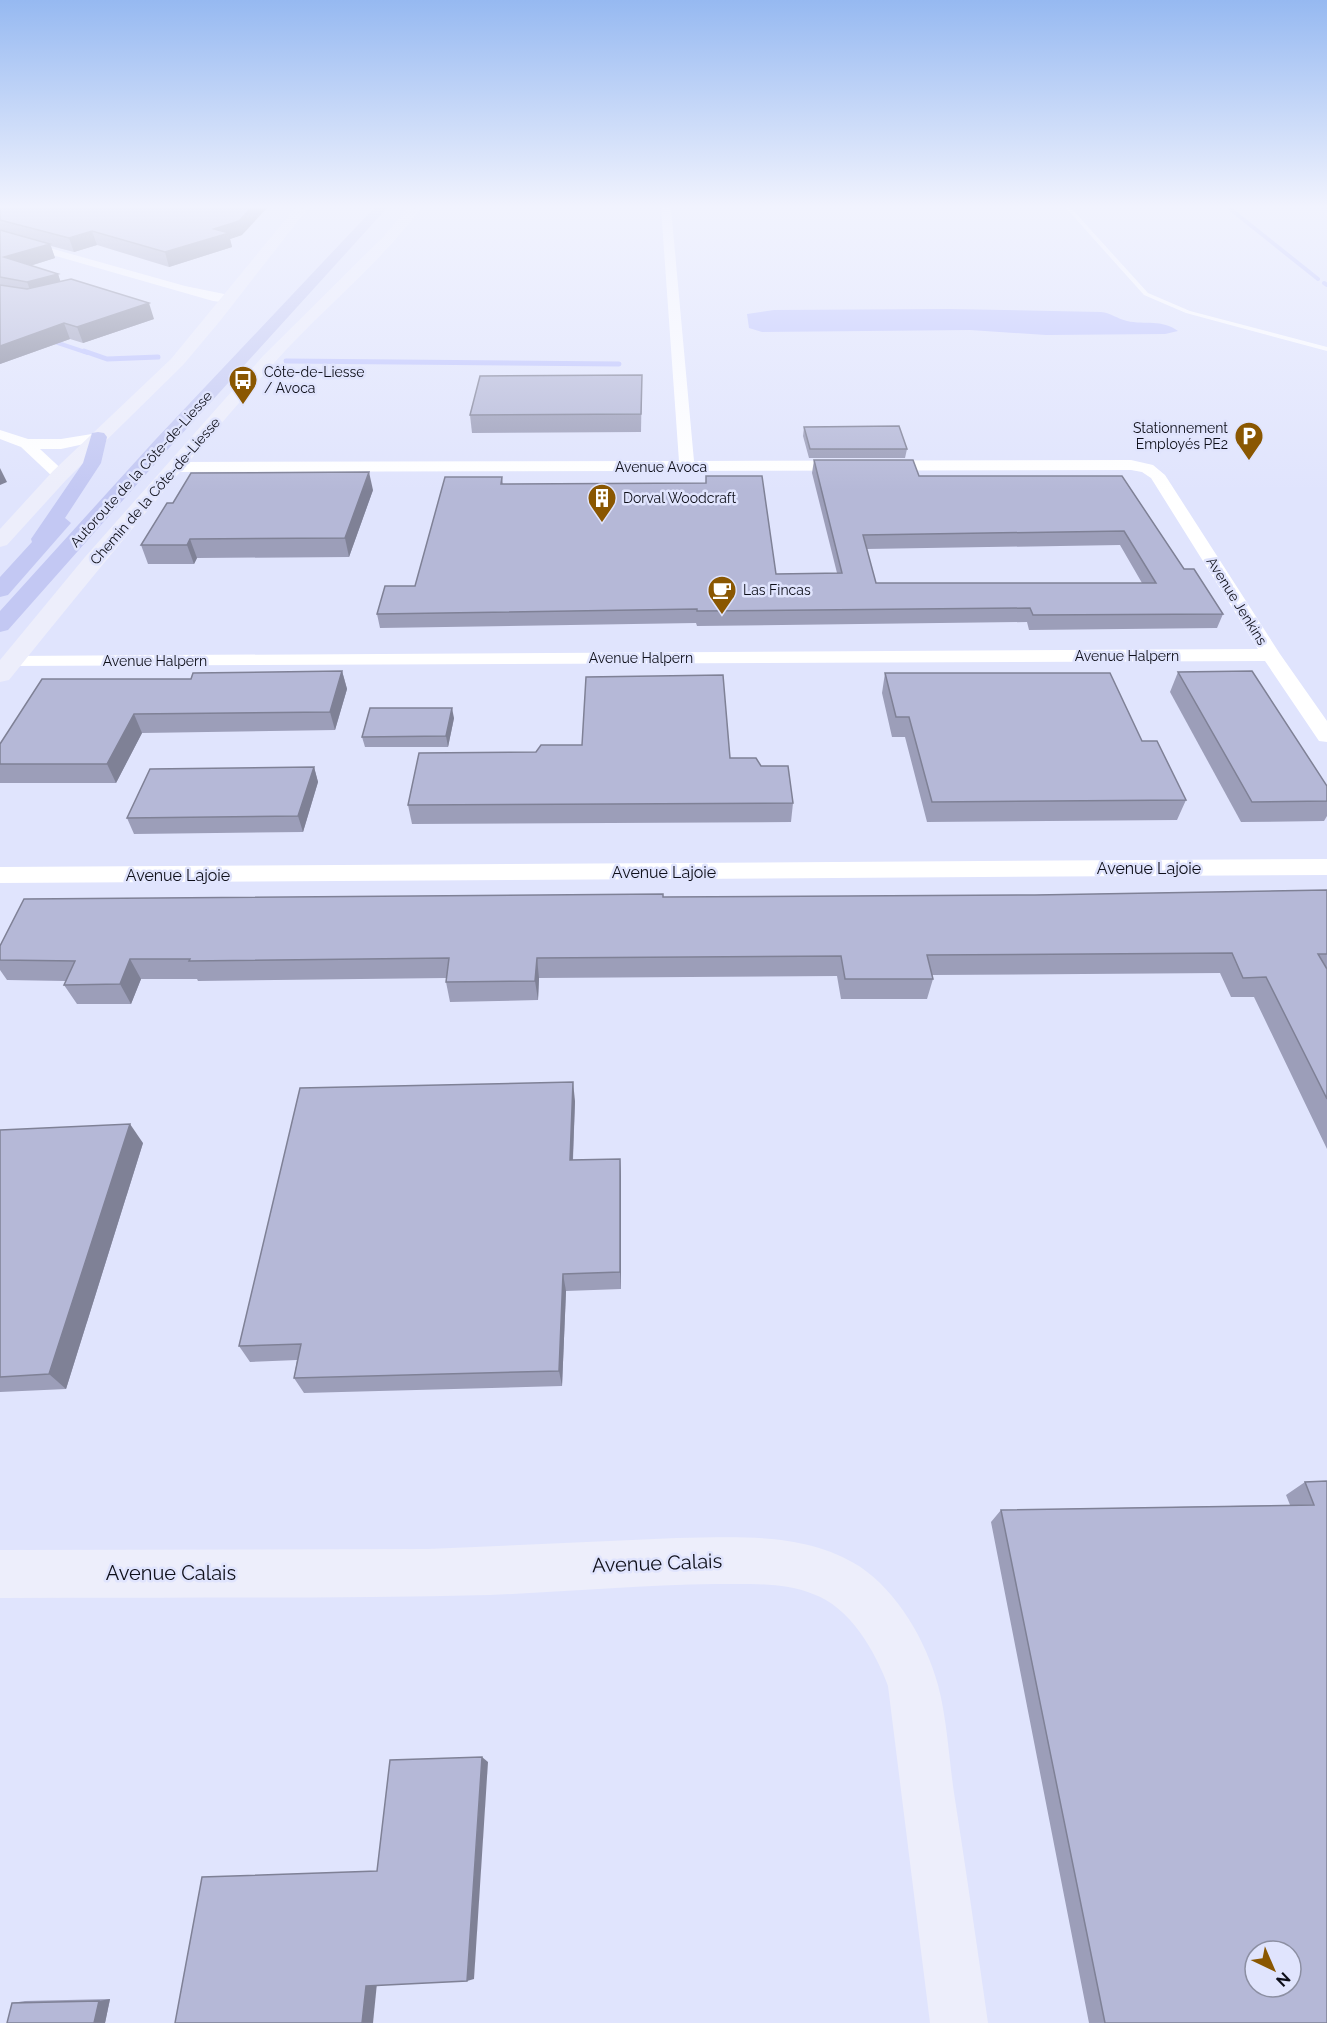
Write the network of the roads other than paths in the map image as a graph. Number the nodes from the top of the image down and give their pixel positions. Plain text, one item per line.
1 (227, 302) edge
2 (272, 302) edge
3 (294, 302) edge
4 (323, 302) edge
5 (674, 302) edge
6 (1166, 302) edge
7 (1327, 349) edge
8 (226, 350) dead end
9 (0, 434) edge
10 (98, 437) junction
11 (26, 444) junction
12 (174, 467) junction
13 (687, 467) junction
14 (1147, 468) joint
15 (60, 475) junction
16 (97, 486) dead end
17 (0, 541) edge
18 (29, 557) junction
19 (0, 590) edge
20 (0, 626) edge
21 (1271, 655) junction
22 (5, 669) edge
23 (1327, 735) edge
24 (1327, 867) edge
25 (0, 875) edge
26 (0, 1574) edge
27 (959, 2023) edge

1 - 10 main road
2 - 8 highway
3 - 20 highway, Autoroute de la Côte-de-Liesse
4 - 12 main road, Chemin de la Côte-de-Liesse
5 - 13 street
6 - 7 lane
9 - 11 street
10 - 11 street
10 - 15 main road
10 - 18 highway
11 - 15 street
12 - 13 street, Avenue Avoca
12 - 22 main road, Chemin de la Côte-de-Liesse
13 - 14 street, Avenue Avoca
14 - 21 street, Avenue Jenkins
15 - 17 main road
16 - 18 highway, Autoroute de la Côte-de-Liesse
18 - 19 highway, Autoroute de la Côte-de-Liesse
21 - 22 street, Avenue Halpern
21 - 23 street, Avenue Jenkins
24 - 25 street, Avenue Lajoie
26 - 27 main road, Avenue Calais

